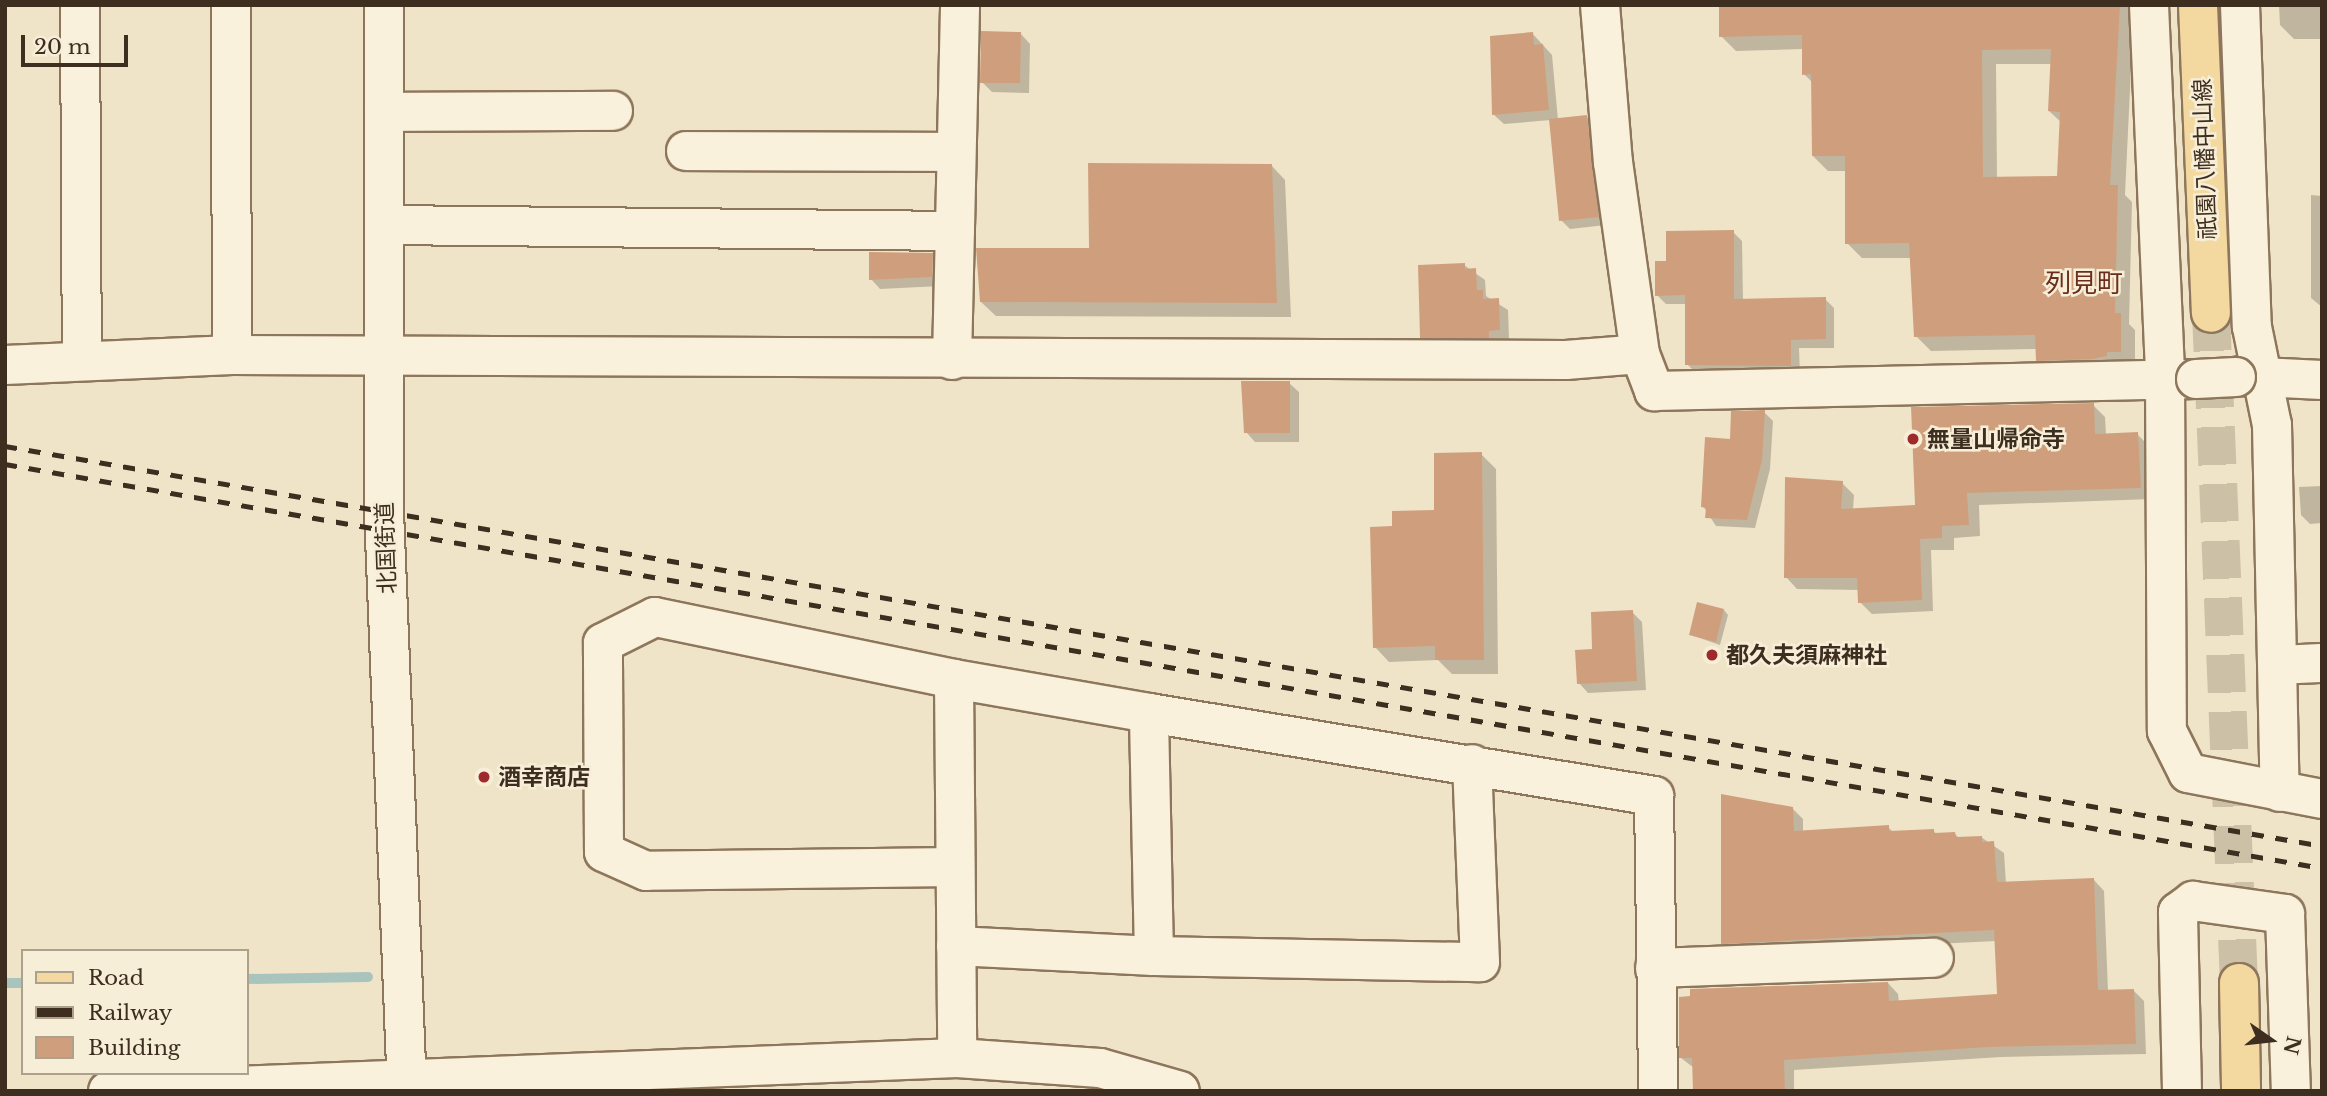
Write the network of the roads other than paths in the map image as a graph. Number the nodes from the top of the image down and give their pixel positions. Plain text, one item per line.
1 (80, 5) edge
2 (230, 5) edge
3 (384, 5) edge
4 (960, 5) edge
5 (1600, 5) edge
6 (2149, 5) edge
7 (2198, 5) edge
8 (2240, 5) edge
9 (613, 110) dead end
10 (384, 112) junction
11 (687, 151) dead end
12 (957, 152) junction
13 (385, 225) junction
14 (955, 231) junction
15 (2211, 313) tunnel mouth
16 (385, 354) junction
17 (1640, 354) junction
18 (232, 355) junction
19 (952, 360) junction
20 (82, 361) junction
21 (5, 366) edge
22 (2180, 378) junction
23 (2249, 378) junction
24 (2322, 380) edge
25 (2322, 663) edge
26 (2279, 665) junction
27 (954, 679) junction
28 (1149, 713) junction
29 (1472, 764) junction
30 (2280, 792) junction
31 (2322, 799) edge
32 (955, 867) junction
33 (956, 946) junction
34 (1154, 956) junction
35 (1934, 958) dead end
36 (1655, 968) junction
37 (2238, 983) tunnel mouth
38 (957, 1058) junction
39 (407, 1086) edge
40 (108, 1091) edge
41 (1180, 1091) edge
42 (1658, 1091) edge
43 (2182, 1091) edge
44 (2241, 1091) edge
45 (2291, 1091) edge

1 - 20 street
2 - 18 street
3 - 10 street, 北国街道
4 - 12 street
5 - 17 street
6 - 22 street
7 - 15 main road, 祇園八幡中山線
8 - 23 street
9 - 10 street
10 - 13 street, 北国街道
11 - 12 street
12 - 14 street
13 - 14 street
13 - 16 street, 北国街道
14 - 19 street
16 - 18 street
16 - 19 street
16 - 39 street, 北国街道
17 - 19 street
17 - 22 street
18 - 20 street
20 - 21 street
22 - 23 street, bridge
22 - 30 street
23 - 24 street
23 - 26 street
25 - 26 street
26 - 30 street
27 - 28 street
27 - 32 street
27 - 32 street
28 - 29 street
28 - 34 street
29 - 34 street
29 - 36 street
30 - 31 street
32 - 33 street
33 - 34 street
33 - 38 street
35 - 36 street
36 - 42 street
37 - 44 main road
38 - 39 street
38 - 41 street
39 - 40 street
43 - 45 street

